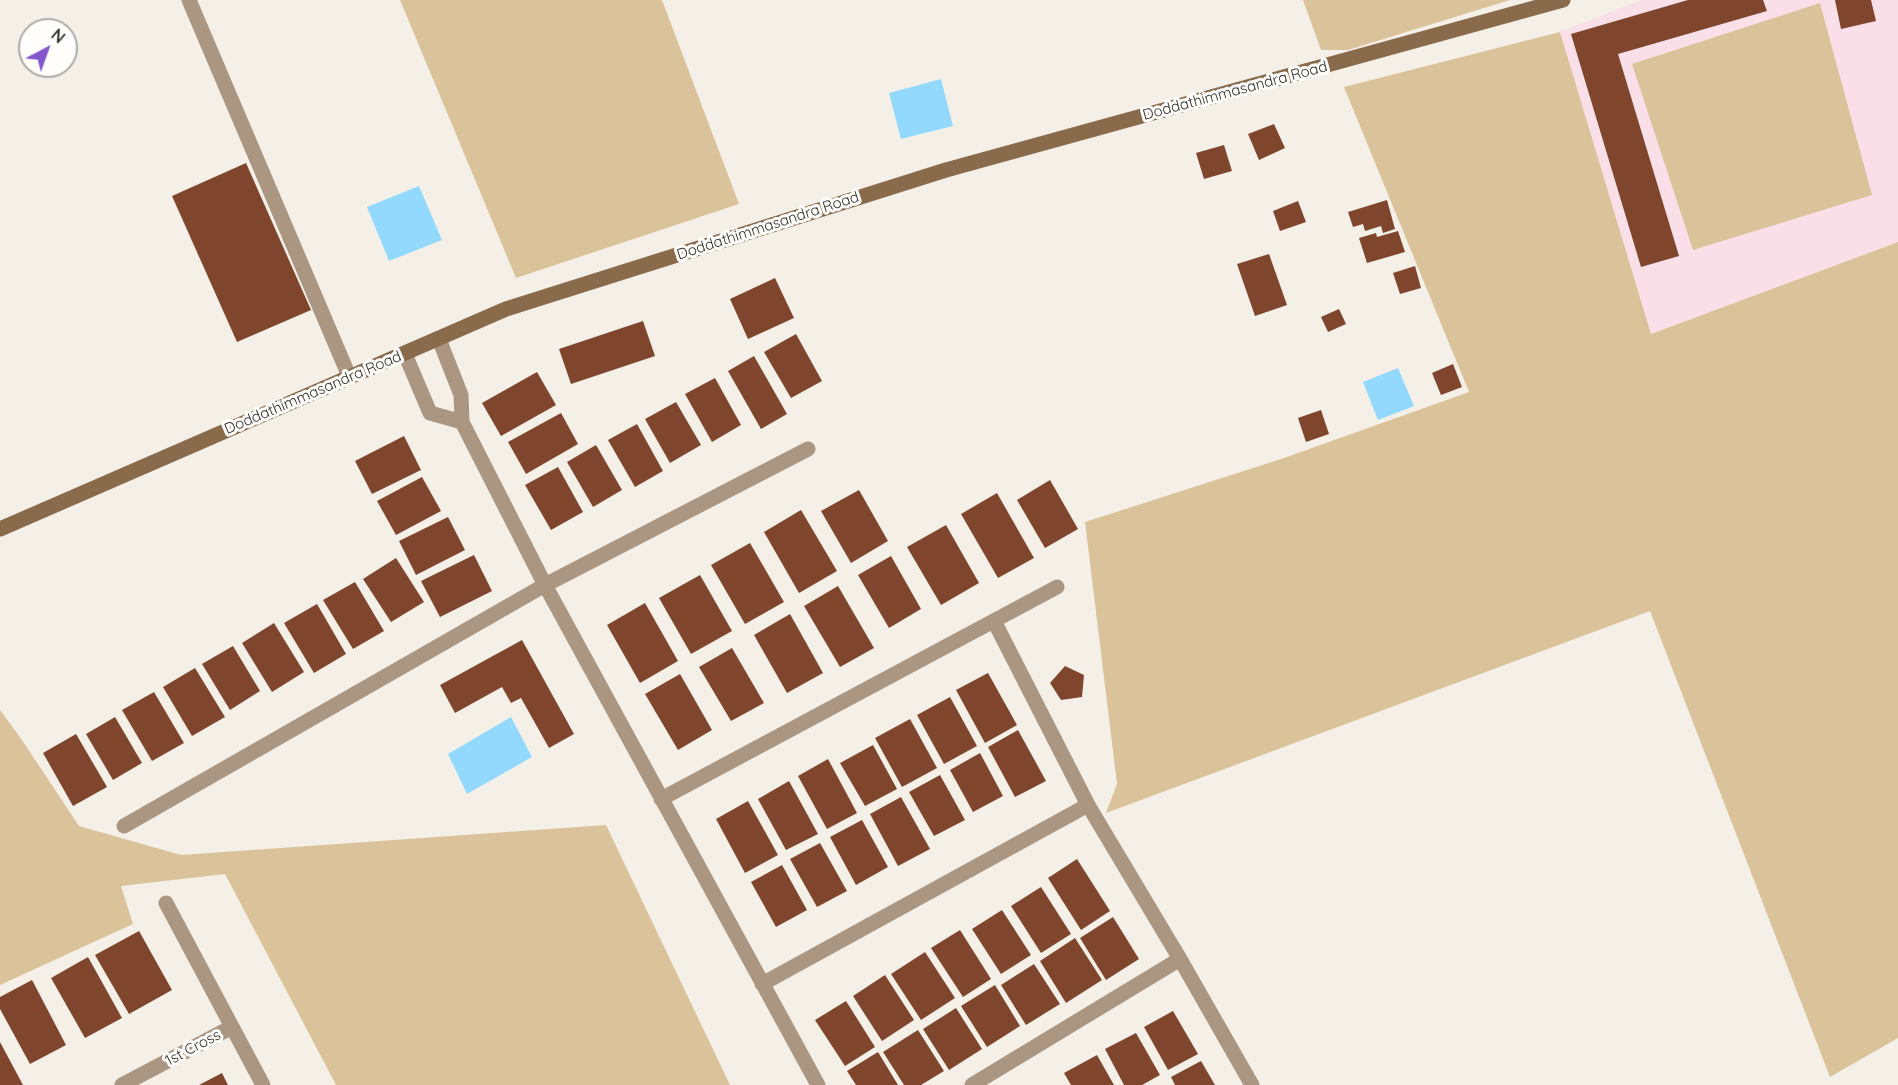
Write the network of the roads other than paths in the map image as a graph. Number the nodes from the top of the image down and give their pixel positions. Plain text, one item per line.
1 (189, 0) edge
2 (1563, 0) edge
3 (439, 339) junction
4 (405, 354) junction
5 (350, 376) junction
6 (462, 422) junction
7 (808, 449) dead end
8 (0, 529) edge
9 (545, 585) junction
10 (1057, 586) dead end
11 (994, 621) junction
12 (662, 799) junction
13 (1088, 805) junction
14 (124, 826) dead end
15 (166, 903) dead end
16 (1180, 960) junction
17 (762, 984) junction
18 (232, 1027) junction
19 (122, 1085) edge
20 (263, 1085) edge
21 (818, 1085) edge
22 (972, 1085) edge
23 (1252, 1085) edge

1 - 5 street
2 - 3 street, Doddathimmasandra Road
3 - 4 street, Doddathimmasandra Road
3 - 6 street
4 - 5 street, Doddathimmasandra Road
4 - 6 street
5 - 8 street, Doddathimmasandra Road
6 - 9 street
7 - 9 street
9 - 12 street
9 - 14 street
10 - 11 street
11 - 12 street
11 - 13 street
12 - 17 street
13 - 16 street
13 - 17 street
15 - 18 street
16 - 22 street
16 - 23 street
17 - 21 street
18 - 19 street, 1st Cross
18 - 20 street

